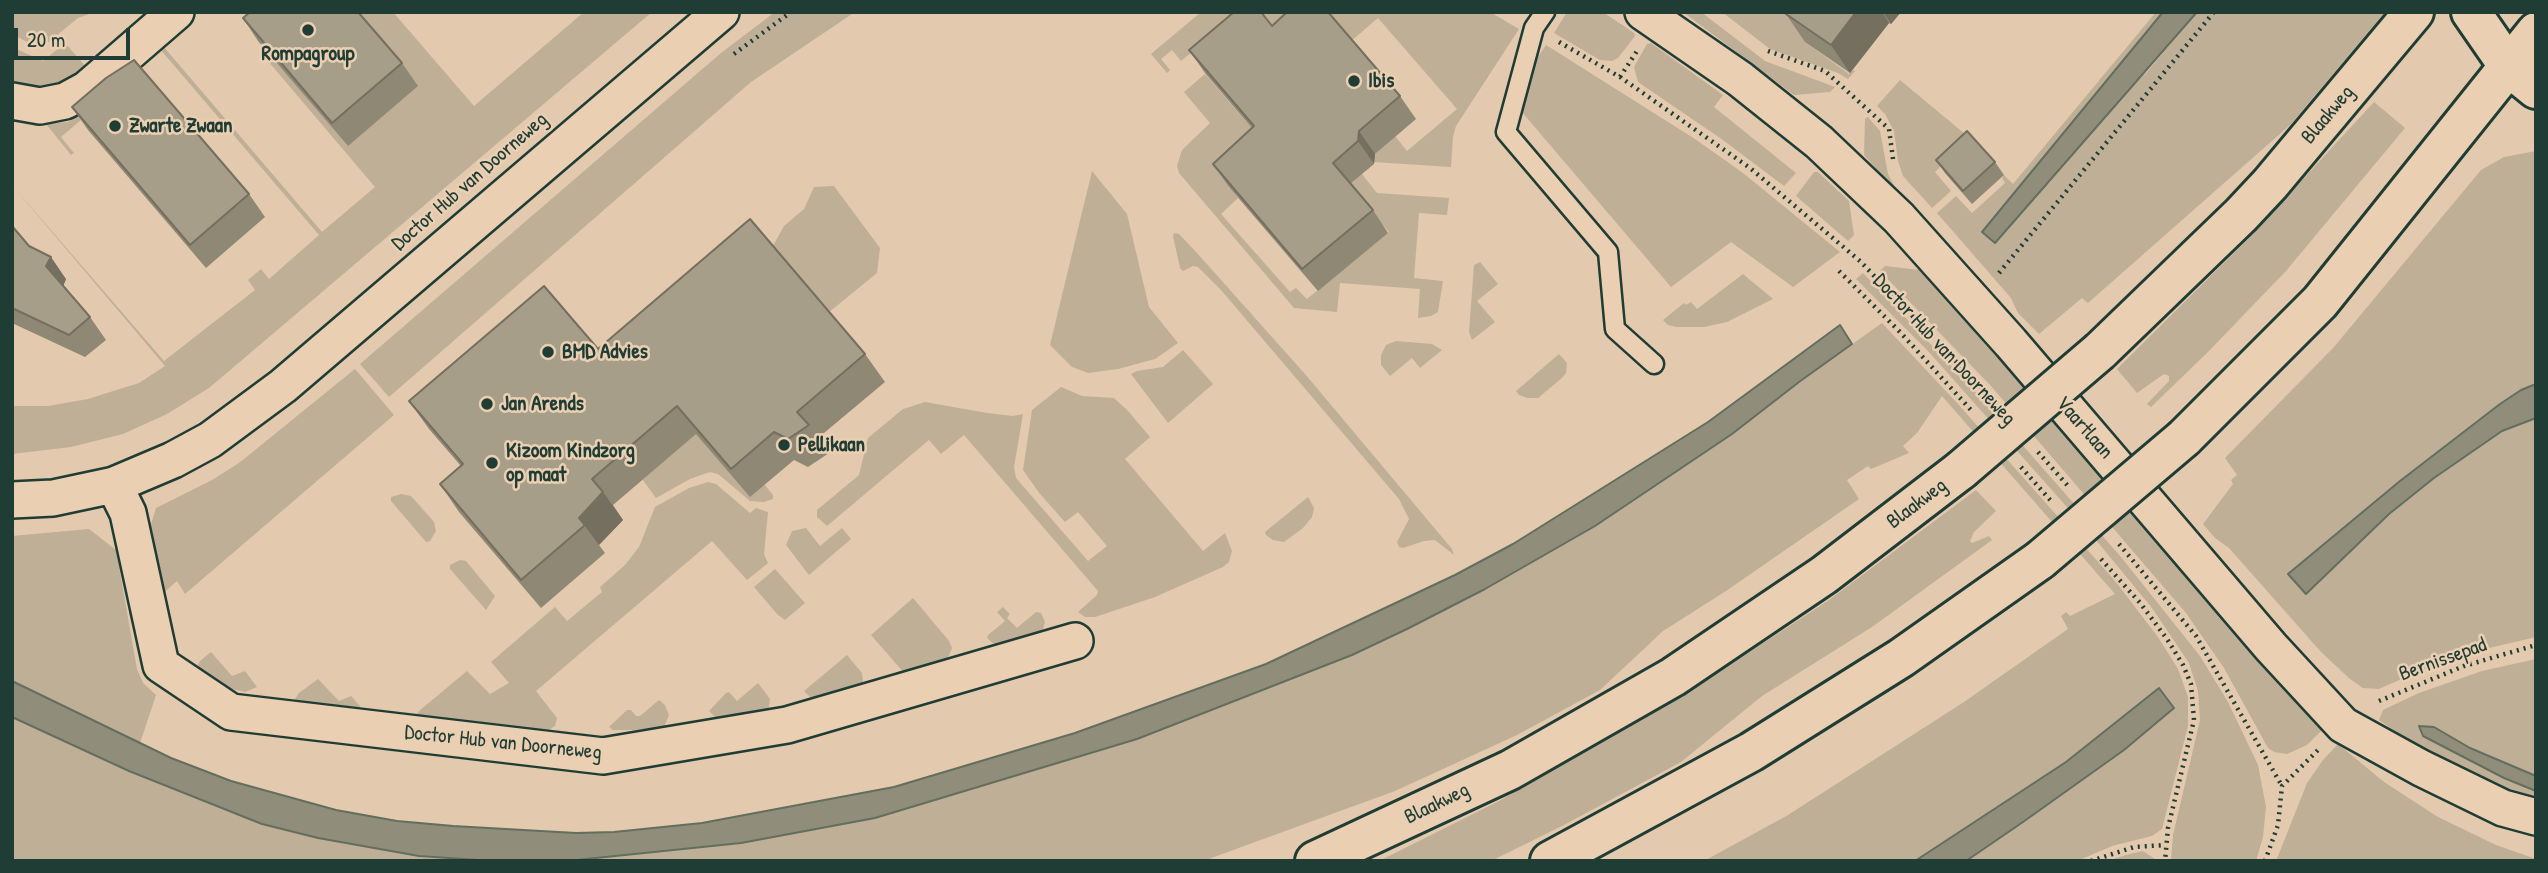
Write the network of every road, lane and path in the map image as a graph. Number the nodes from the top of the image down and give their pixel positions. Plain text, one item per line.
1 (176, 12) edge
2 (721, 12) edge
3 (1545, 12) edge
4 (1643, 12) edge
5 (2214, 12) edge
6 (2414, 12) edge
7 (2471, 12) edge
8 (1534, 28) junction
9 (2536, 32) edge
10 (2522, 78) edge
11 (12, 101) edge
12 (1996, 276) dead end
13 (1654, 364) dead end
14 (1992, 400) dead end
15 (2037, 451) dead end
16 (114, 485) junction
17 (2073, 492) dead end
18 (12, 500) edge
19 (2119, 543) dead end
20 (2121, 582) dead end
21 (1075, 641) dead end
22 (2536, 645) edge
23 (2375, 703) dead end
24 (2343, 725) junction
25 (2282, 786) junction
26 (2536, 817) edge
27 (2165, 845) junction
28 (1315, 861) edge
29 (1550, 861) edge
30 (2091, 861) edge
31 (2165, 861) edge
32 (2265, 861) edge

1 - 11 street
2 - 16 street, Doctor Hub van Doorneweg
3 - 8 lane
4 - 24 street, Vaartlaan
5 - 12 path
6 - 28 main road, Blaakweg, bridge
7 - 10 main road
8 - 13 lane
8 - 14 path, Doctor Hub van Doorneweg
9 - 10 main road
10 - 29 main road, bridge
15 - 17 path
16 - 18 street, Doctor Hub van Doorneweg
16 - 21 street, Doctor Hub van Doorneweg
19 - 25 path
20 - 27 path
22 - 23 path, Bernissepad
24 - 25 path
24 - 26 street, Vaartlaan
25 - 32 path
27 - 30 path
27 - 31 path

